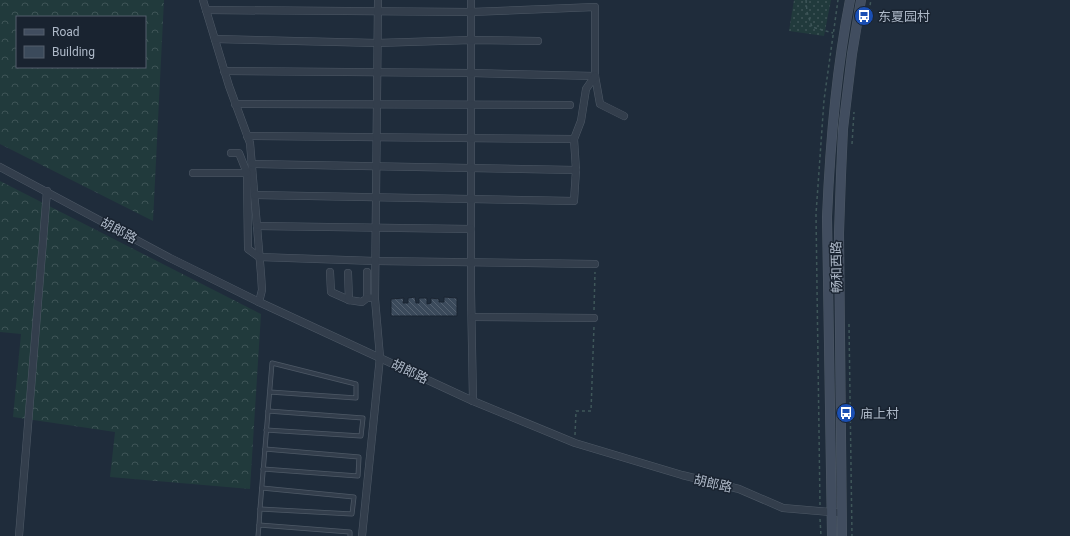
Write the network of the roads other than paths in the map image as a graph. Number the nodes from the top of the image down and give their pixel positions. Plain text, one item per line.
1 (203, 0) edge
2 (378, 0) edge
3 (471, 0) edge
4 (850, 0) edge
5 (861, 0) edge
6 (206, 10) junction
7 (378, 10) junction
8 (471, 12) junction
9 (215, 39) junction
10 (471, 40) junction
11 (538, 41) dead end
12 (378, 43) junction
13 (224, 71) junction
14 (377, 72) junction
15 (471, 73) junction
16 (595, 76) junction
17 (235, 104) junction
18 (377, 104) junction
19 (471, 105) junction
20 (570, 105) dead end
21 (624, 116) dead end
22 (247, 136) junction
23 (376, 137) junction
24 (471, 138) junction
25 (574, 139) junction
26 (231, 153) dead end
27 (252, 164) junction
28 (376, 166) junction
29 (0, 167) edge
30 (471, 168) junction
31 (576, 170) junction
32 (193, 173) dead end
33 (247, 173) junction
34 (47, 191) junction
35 (254, 195) junction
36 (376, 197) junction
37 (471, 199) junction
38 (257, 226) junction
39 (376, 228) junction
40 (471, 229) junction
41 (259, 257) junction
42 (375, 261) junction
43 (471, 262) junction
44 (595, 264) road end
45 (330, 272) dead end
46 (348, 272) dead end
47 (367, 272) dead end
48 (367, 298) junction
49 (375, 299) junction
50 (349, 300) junction
51 (259, 302) junction
52 (472, 317) junction
53 (594, 318) road end
54 (380, 357) junction
55 (270, 392) junction
56 (473, 401) junction
57 (268, 411) junction
58 (266, 430) junction
59 (265, 449) junction
60 (263, 469) junction
61 (262, 488) junction
62 (260, 509) junction
63 (832, 513) junction
64 (842, 513) junction
65 (259, 525) junction
66 (19, 536) edge
67 (258, 536) edge
68 (350, 536) edge
69 (362, 536) edge
70 (832, 536) edge
71 (842, 536) edge

1 - 6 street
2 - 7 street
3 - 8 street
4 - 63 main road, 畅和西路
5 - 64 main road, 畅和西路
6 - 7 street
6 - 9 street
7 - 8 street
7 - 12 street
8 - 10 street
8 - 16 street
9 - 12 street
9 - 13 street
10 - 11 street
10 - 12 street
10 - 15 street
12 - 14 street
13 - 14 street
13 - 17 street
14 - 15 street
14 - 18 street
15 - 16 street
15 - 19 street
16 - 21 street
16 - 25 street
17 - 18 street
17 - 22 street
18 - 19 street
18 - 23 street
19 - 20 street
19 - 24 street
22 - 23 street
22 - 27 street
23 - 24 street
23 - 28 street
24 - 25 street
24 - 30 street
25 - 31 street
26 - 33 street
27 - 28 street
27 - 35 street
28 - 30 street
28 - 36 street
29 - 34 street, 胡郎路
30 - 31 street
30 - 37 street
31 - 37 street
32 - 33 street
33 - 41 street
34 - 51 street, 胡郎路
34 - 66 street
35 - 36 street
35 - 38 street
36 - 37 street
36 - 39 street
37 - 40 street
38 - 39 street
38 - 41 street
39 - 40 street
39 - 42 street
40 - 43 street
41 - 42 street
41 - 51 street
42 - 43 street
42 - 49 street
43 - 44 street
43 - 52 street
45 - 50 street
46 - 50 street
47 - 48 street
48 - 49 street
48 - 50 street
49 - 54 street
51 - 54 street, 胡郎路
52 - 53 street
52 - 56 street
54 - 56 street, 胡郎路
54 - 69 street
55 - 55 lane
55 - 57 lane
56 - 63 street, 胡郎路
57 - 58 lane
57 - 58 lane
58 - 59 lane
59 - 60 lane
59 - 60 lane
60 - 61 lane
61 - 62 lane
61 - 62 lane
62 - 65 lane
63 - 64 street, 胡郎路
63 - 70 main road, 畅和西路
64 - 71 main road, 畅和西路
65 - 67 lane
65 - 68 lane

